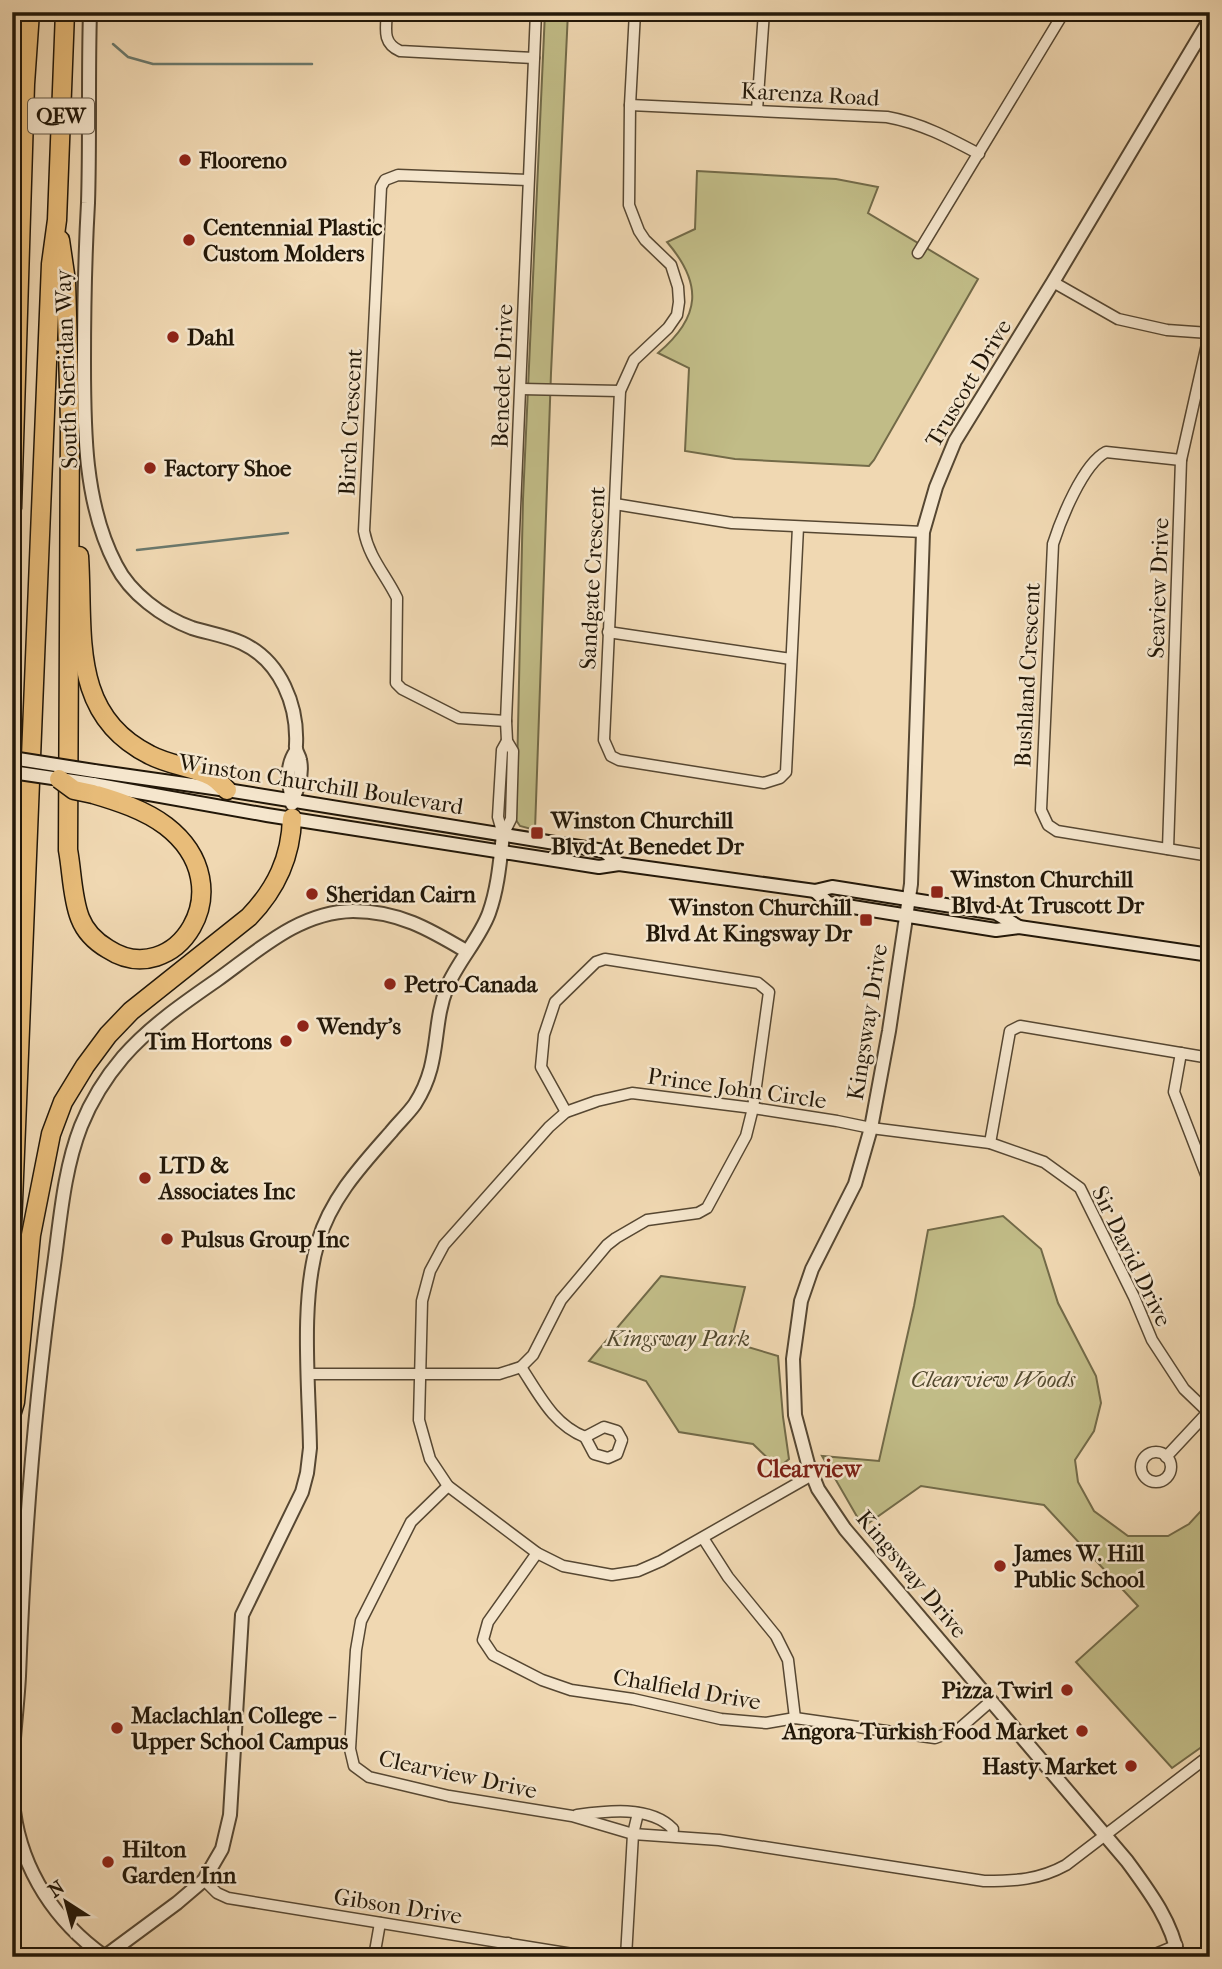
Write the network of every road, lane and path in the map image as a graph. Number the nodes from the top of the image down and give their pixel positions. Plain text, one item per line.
1 (30, 12) edge
2 (65, 12) edge
3 (90, 12) edge
4 (387, 12) edge
5 (536, 12) edge
6 (635, 12) edge
7 (764, 12) edge
8 (1064, 12) edge
9 (1210, 19) edge
10 (534, 58) junction
11 (26, 84) junction
12 (630, 105) junction
13 (757, 110) junction
14 (979, 154) junction
15 (528, 180) junction
16 (57, 220) junction
17 (12, 225) edge
18 (918, 253) dead end
19 (1053, 282) junction
20 (1210, 332) edge
21 (522, 388) junction
22 (620, 391) junction
23 (70, 421) junction
24 (1181, 460) junction
25 (615, 503) junction
26 (12, 508) edge
27 (798, 527) junction
28 (923, 532) junction
29 (608, 632) junction
30 (791, 659) junction
31 (506, 721) junction
32 (12, 758) edge
33 (12, 772) edge
34 (59, 779) joint
35 (93, 783) junction
36 (228, 790) junction
37 (292, 810) junction
38 (503, 835) junction
39 (1168, 849) junction
40 (501, 852) junction
41 (1210, 856) edge
42 (619, 864) junction
43 (815, 891) junction
44 (908, 899) junction
45 (905, 916) junction
46 (1019, 927) junction
47 (466, 951) junction
48 (1210, 955) edge
49 (1181, 1053) junction
50 (1210, 1058) edge
51 (753, 1108) junction
52 (566, 1112) junction
53 (871, 1128) junction
54 (990, 1143) junction
55 (1210, 1185) edge
56 (12, 1226) edge
57 (522, 1367) junction
58 (309, 1374) junction
59 (421, 1374) junction
60 (12, 1412) edge
61 (1209, 1413) edge
62 (585, 1437) dead end
63 (1166, 1457) dead end
64 (811, 1475) junction
65 (449, 1486) junction
66 (702, 1538) junction
67 (537, 1553) junction
68 (991, 1701) junction
69 (795, 1718) junction
70 (1210, 1755) edge
71 (638, 1813) junction
72 (572, 1816) junction
73 (634, 1834) junction
74 (1104, 1834) junction
75 (673, 1836) junction
76 (204, 1880) junction
77 (380, 1923) junction
78 (508, 1943) junction
79 (1177, 1951) edge
80 (104, 1956) edge
81 (374, 1957) edge
82 (506, 1957) edge
83 (591, 1957) edge
84 (626, 1957) edge
85 (1148, 1957) edge

1 - 11 highway, QEW
2 - 16 highway, QEW
3 - 37 street, South Sheridan Way
4 - 10 street
5 - 10 street, Benedet Drive
6 - 12 street, Sandgate Crescent
7 - 13 street
8 - 14 street
9 - 19 street, Truscott Drive
10 - 15 street, Benedet Drive
11 - 17 highway
11 - 26 highway, QEW
12 - 13 street, Karenza Road
12 - 22 street, Sandgate Crescent
13 - 14 street, Karenza Road
14 - 18 street
15 - 21 street, Benedet Drive
15 - 31 street, Birch Crescent
16 - 23 highway
16 - 56 highway, QEW
19 - 20 street
19 - 28 street, Truscott Drive
20 - 24 street, Seaview Drive
21 - 22 street
21 - 31 street, Benedet Drive
22 - 25 street, Sandgate Crescent
23 - 35 highway
23 - 36 highway
24 - 39 street, Seaview Drive
24 - 39 street, Bushland Crescent
25 - 27 street
25 - 29 street, Sandgate Crescent
27 - 28 street
27 - 30 street, Sandgate Crescent
28 - 44 street, Truscott Drive
29 - 30 street
29 - 30 street, Sandgate Crescent
31 - 38 street, Benedet Drive
32 - 35 street, Winston Churchill Boulevard, bridge
33 - 34 street, bridge
34 - 35 highway, bridge
35 - 36 street, Winston Churchill Boulevard
35 - 37 street, Winston Churchill Boulevard
36 - 37 street, Winston Churchill Boulevard
37 - 38 street, Winston Churchill Boulevard
37 - 40 street, Winston Churchill Boulevard
37 - 60 highway
38 - 40 street
38 - 42 street, Winston Churchill Boulevard
39 - 41 street, Bushland Crescent
40 - 42 street, Winston Churchill Boulevard
40 - 47 street
42 - 43 street, Winston Churchill Boulevard
43 - 44 street, Winston Churchill Boulevard
43 - 45 street, Winston Churchill Boulevard
44 - 45 street, Kingsway Drive
44 - 46 street, Winston Churchill Boulevard
45 - 46 street, Winston Churchill Boulevard
45 - 53 street, Kingsway Drive
46 - 48 street, Winston Churchill Boulevard
47 - 58 street
47 - 80 street
49 - 50 street
49 - 54 street
49 - 55 street
51 - 52 street, Prince John Circle
51 - 52 street
51 - 53 street, Prince John Circle
51 - 57 street
52 - 59 street, Prince John Circle
53 - 54 street, Sir David Drive
53 - 64 street, Kingsway Drive
54 - 61 street, Sir David Drive
57 - 59 street
57 - 62 street
58 - 59 street
58 - 76 street
59 - 65 street, Prince John Circle
61 - 63 street
64 - 66 street, Prince John Circle
64 - 68 street, Kingsway Drive
65 - 67 street, Prince John Circle
65 - 72 street, Clearview Drive
66 - 67 street, Prince John Circle
66 - 69 street
67 - 69 street, Chalfield Drive
68 - 69 street, Chalfield Drive
68 - 74 street, Kingsway Drive
70 - 74 street, Clearview Drive
71 - 72 street, Clearview Drive
71 - 73 street
71 - 75 street, Clearview Drive
72 - 73 street, Clearview Drive
73 - 75 street, Clearview Drive
73 - 84 street
74 - 75 street, Clearview Drive
74 - 79 street, Kingsway Drive
76 - 77 street, Gibson Drive
76 - 80 street
77 - 78 street, Gibson Drive
77 - 81 street
78 - 82 street
78 - 83 street, Gibson Drive
79 - 85 street

